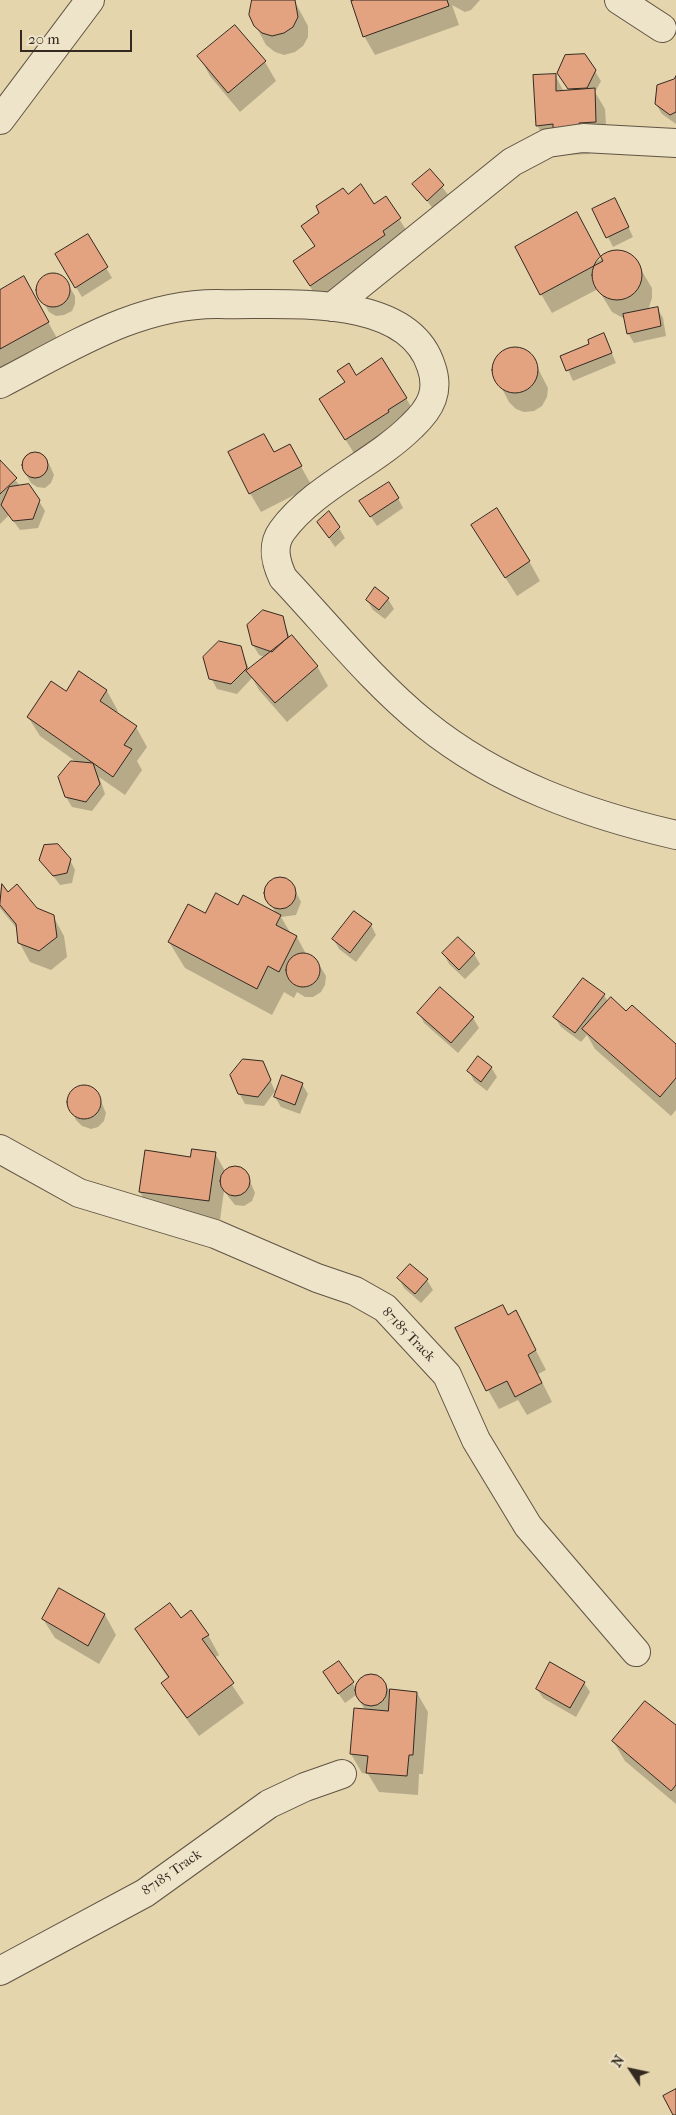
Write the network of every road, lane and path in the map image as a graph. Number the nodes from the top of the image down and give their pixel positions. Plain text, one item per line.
1 (90, 0) edge
2 (620, 0) edge
3 (662, 28) dead end
4 (0, 120) edge
5 (676, 142) edge
6 (332, 307) junction
7 (0, 384) edge
8 (676, 835) edge
9 (0, 1149) edge
10 (636, 1652) dead end
11 (342, 1774) dead end
12 (0, 1971) edge

1 - 4 street
2 - 3 street
5 - 6 street
6 - 7 street
6 - 8 street
9 - 10 street, 87185 Track
11 - 12 street, 87185 Track

